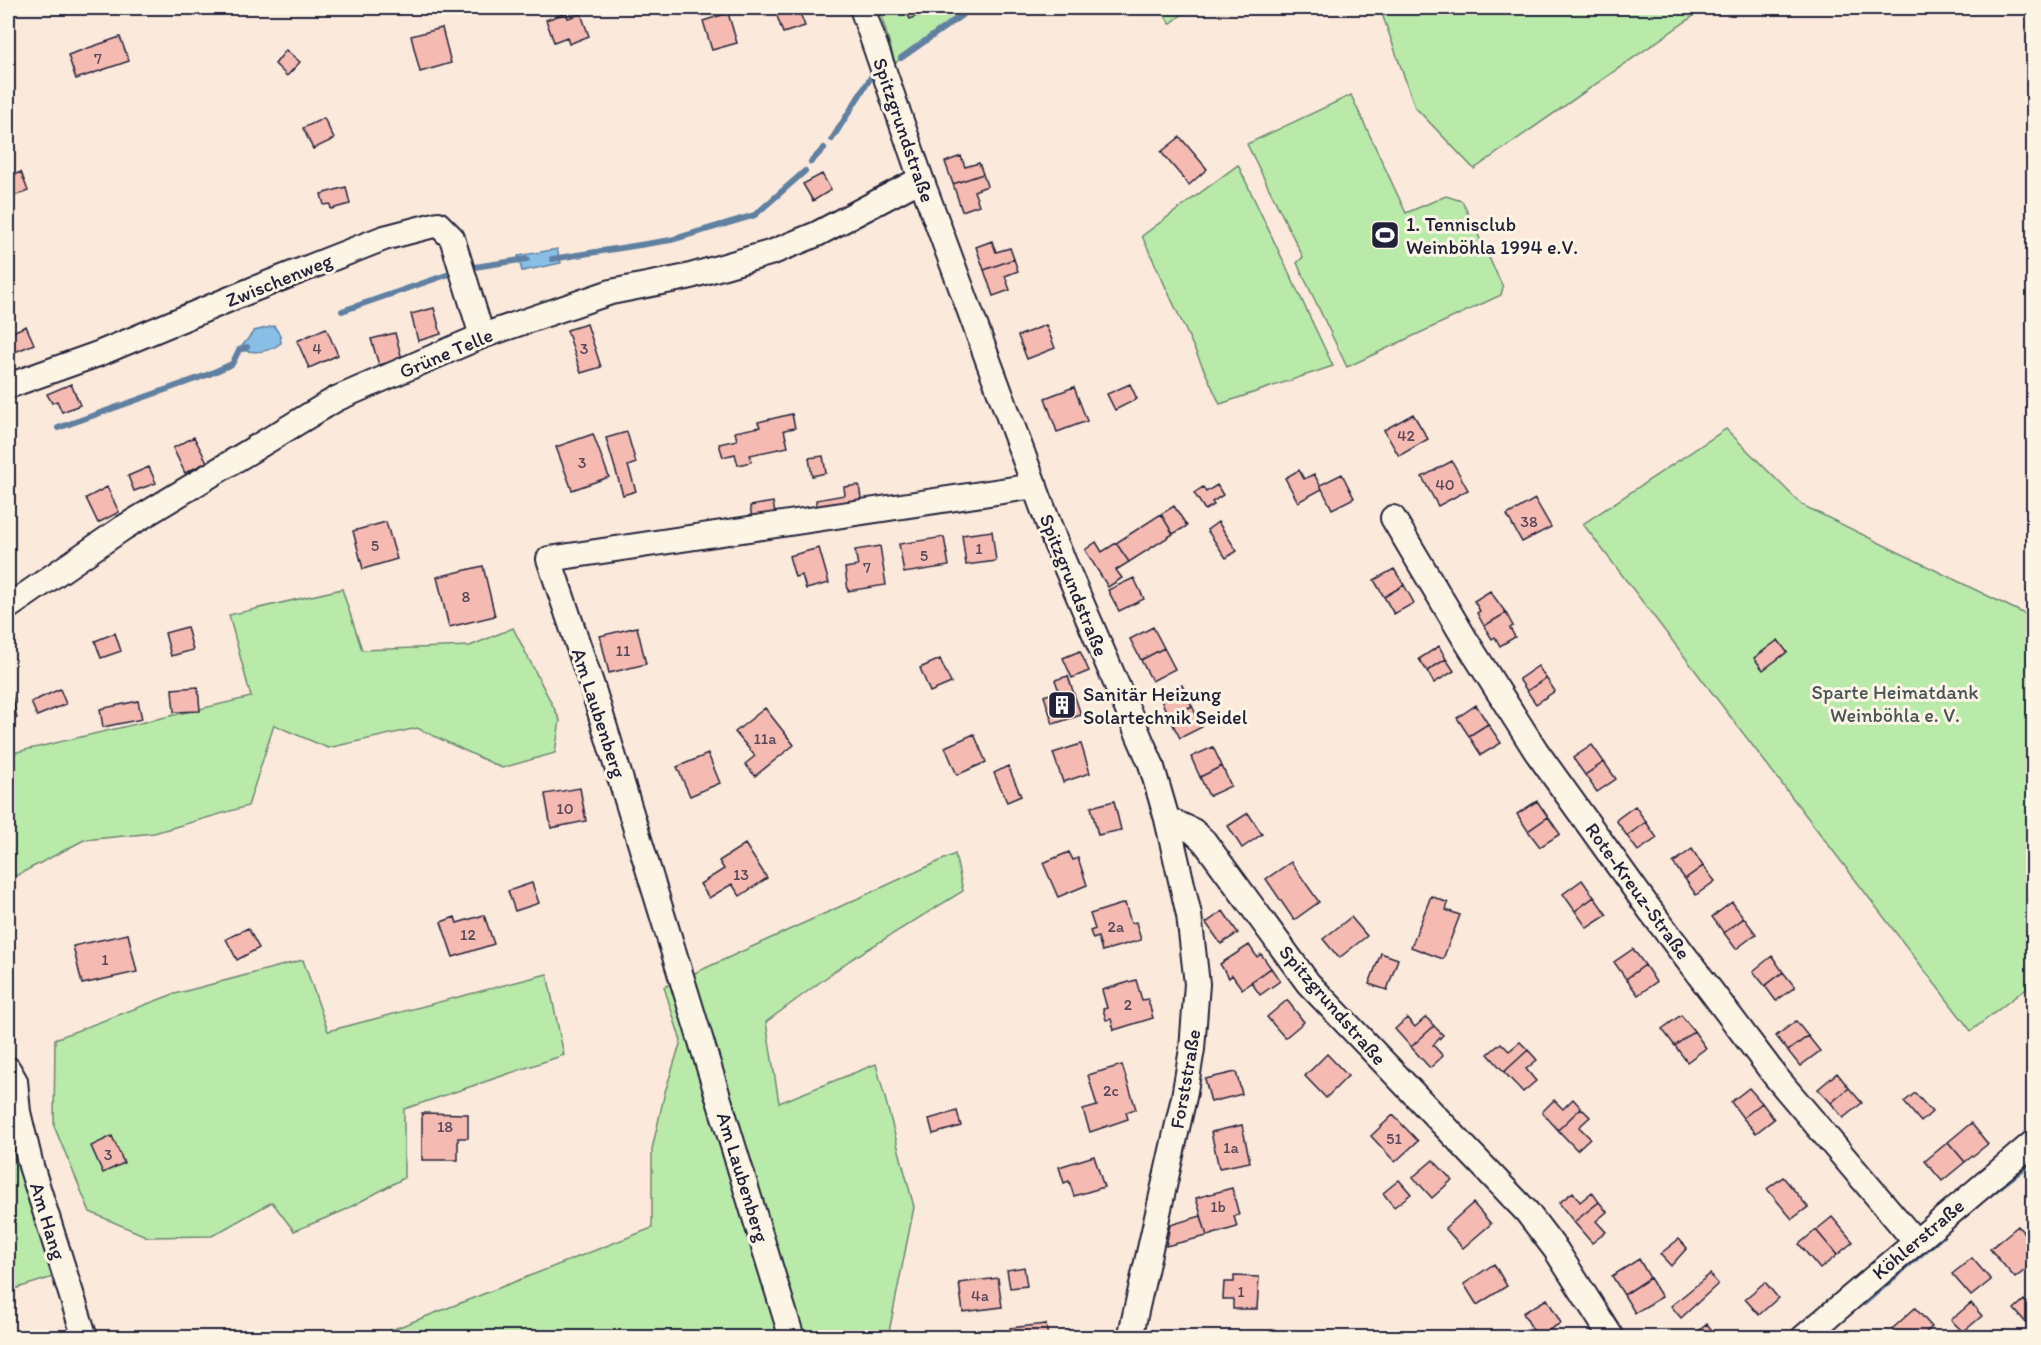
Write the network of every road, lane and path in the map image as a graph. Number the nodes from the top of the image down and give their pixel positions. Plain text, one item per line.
1 (862, 8) edge
2 (921, 179) junction
3 (482, 336) junction
4 (8, 386) edge
5 (1035, 486) junction
6 (1393, 518) dead end
7 (8, 607) edge
8 (1167, 819) junction
9 (8, 1070) edge
10 (2034, 1142) edge
11 (1915, 1242) junction
12 (85, 1338) edge
13 (792, 1338) edge
14 (1130, 1338) edge
15 (1612, 1338) edge
16 (1803, 1338) edge

1 - 2 street, Spitzgrundstraße
2 - 3 street, Grüne Telle
2 - 5 street, Spitzgrundstraße
3 - 4 street, Zwischenweg
3 - 7 street, Grüne Telle
5 - 8 street, Spitzgrundstraße
5 - 13 street, Am Laubenberg
6 - 11 street, Rote-Kreuz-Straße
8 - 14 street, Forststraße
8 - 15 street, Spitzgrundstraße
9 - 12 street, Am Hang
10 - 11 street, Köhlerstraße
11 - 16 street, Köhlerstraße

